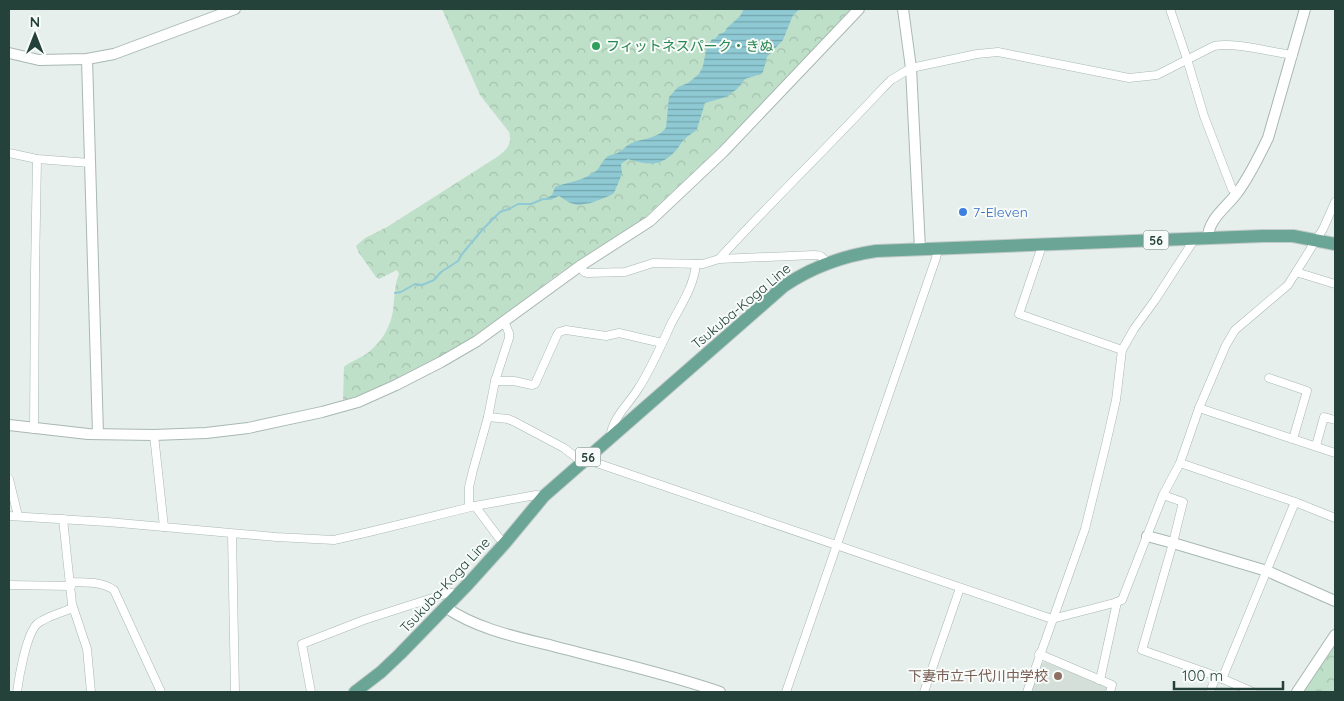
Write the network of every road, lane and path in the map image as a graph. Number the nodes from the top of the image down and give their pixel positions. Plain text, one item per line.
1 (234, 9) edge
2 (859, 9) edge
3 (903, 9) edge
4 (1170, 9) edge
5 (1306, 9) edge
6 (9, 53) edge
7 (1293, 56) junction
8 (1187, 59) junction
9 (87, 60) junction
10 (910, 68) junction
11 (9, 153) edge
12 (37, 159) junction
13 (90, 163) junction
14 (1238, 193) junction
15 (1335, 202) edge
16 (1193, 238) junction
17 (1208, 238) junction
18 (1316, 240) junction
19 (1041, 244) junction
20 (1335, 244) edge
21 (938, 248) junction
22 (920, 249) junction
23 (719, 259) junction
24 (827, 263) junction
25 (696, 264) junction
26 (580, 266) junction
27 (1296, 272) junction
28 (1335, 284) edge
29 (504, 321) junction
30 (662, 343) junction
31 (1122, 350) junction
32 (1270, 378) dead end
33 (495, 381) junction
34 (1199, 408) junction
35 (488, 417) junction
36 (1335, 420) edge
37 (9, 425) edge
38 (34, 429) junction
39 (98, 434) junction
40 (154, 435) junction
41 (610, 438) junction
42 (1293, 439) junction
43 (1316, 446) junction
44 (1335, 453) edge
45 (584, 460) junction
46 (1180, 463) junction
47 (9, 479) edge
48 (1163, 495) junction
49 (544, 496) junction
50 (1295, 502) junction
51 (472, 507) junction
52 (9, 516) edge
53 (18, 516) junction
54 (1335, 518) edge
55 (63, 519) junction
56 (164, 527) junction
57 (232, 534) junction
58 (1147, 536) junction
59 (1173, 543) junction
60 (505, 544) junction
61 (836, 545) junction
62 (1267, 571) junction
63 (71, 584) junction
64 (9, 585) edge
65 (960, 588) junction
66 (456, 596) junction
67 (1335, 601) edge
68 (1117, 602) junction
69 (445, 607) junction
70 (73, 608) junction
71 (1052, 619) junction
72 (1335, 635) edge
73 (1039, 654) junction
74 (1219, 678) junction
75 (1100, 680) junction
76 (17, 692) edge
77 (91, 692) edge
78 (161, 692) edge
79 (235, 692) edge
80 (311, 692) edge
81 (355, 692) edge
82 (720, 692) edge
83 (786, 692) edge
84 (924, 692) edge
85 (1027, 692) edge
86 (1110, 692) edge
87 (1210, 692) edge
88 (1253, 692) edge
89 (1296, 692) edge

1 - 9 street
2 - 26 street
3 - 10 street
4 - 8 street
5 - 7 street
6 - 9 street
7 - 8 street
7 - 14 street
8 - 10 street
8 - 14 street
9 - 13 street
10 - 22 street
10 - 23 street
11 - 12 street
12 - 13 street
12 - 38 street
13 - 39 street
14 - 17 street
15 - 18 street
16 - 17 main road, Tsukuba-Koga Line / 56
16 - 19 main road, Tsukuba-Koga Line / 56
16 - 31 street
17 - 18 main road, Tsukuba-Koga Line / 56
18 - 20 main road, Tsukuba-Koga Line / 56
18 - 27 street
19 - 21 main road, Tsukuba-Koga Line / 56
19 - 31 street
21 - 22 main road, Tsukuba-Koga Line / 56
21 - 61 street
22 - 24 main road, Tsukuba-Koga Line / 56
23 - 24 street
23 - 25 street
24 - 41 main road, Tsukuba-Koga Line / 56
25 - 26 street
25 - 30 street
26 - 29 street
27 - 28 street
27 - 34 street
29 - 33 street
29 - 40 street
30 - 33 street
30 - 41 street
31 - 71 street
32 - 42 street
33 - 35 street
34 - 42 street
34 - 46 street
35 - 45 street
35 - 51 street
36 - 43 street
37 - 38 street
38 - 39 street
39 - 40 street
40 - 56 street
41 - 45 main road, Tsukuba-Koga Line / 56
42 - 43 street
43 - 44 street
45 - 49 main road, Tsukuba-Koga Line / 56
45 - 61 street
46 - 48 street
46 - 50 street
47 - 53 street
48 - 58 street
48 - 59 street
49 - 51 street
49 - 60 main road, Tsukuba-Koga Line / 56
50 - 54 street
50 - 62 street
51 - 57 street
51 - 60 street
52 - 53 street
53 - 55 street
55 - 56 street
55 - 63 street
56 - 57 street
57 - 79 street
58 - 59 street
58 - 68 street
59 - 62 street
59 - 74 street
60 - 66 main road, Tsukuba-Koga Line / 56
61 - 65 street
61 - 83 street
62 - 67 street
62 - 74 street
63 - 64 street
63 - 70 street
63 - 78 street
65 - 71 street
65 - 84 street
66 - 69 main road, Tsukuba-Koga Line / 56
66 - 80 street
68 - 71 street
68 - 75 street
69 - 81 main road, Tsukuba-Koga Line / 56
69 - 82 street
70 - 76 street
70 - 77 street
71 - 73 street
72 - 89 street
73 - 75 street
73 - 85 street
74 - 87 street
74 - 88 street
75 - 86 street

